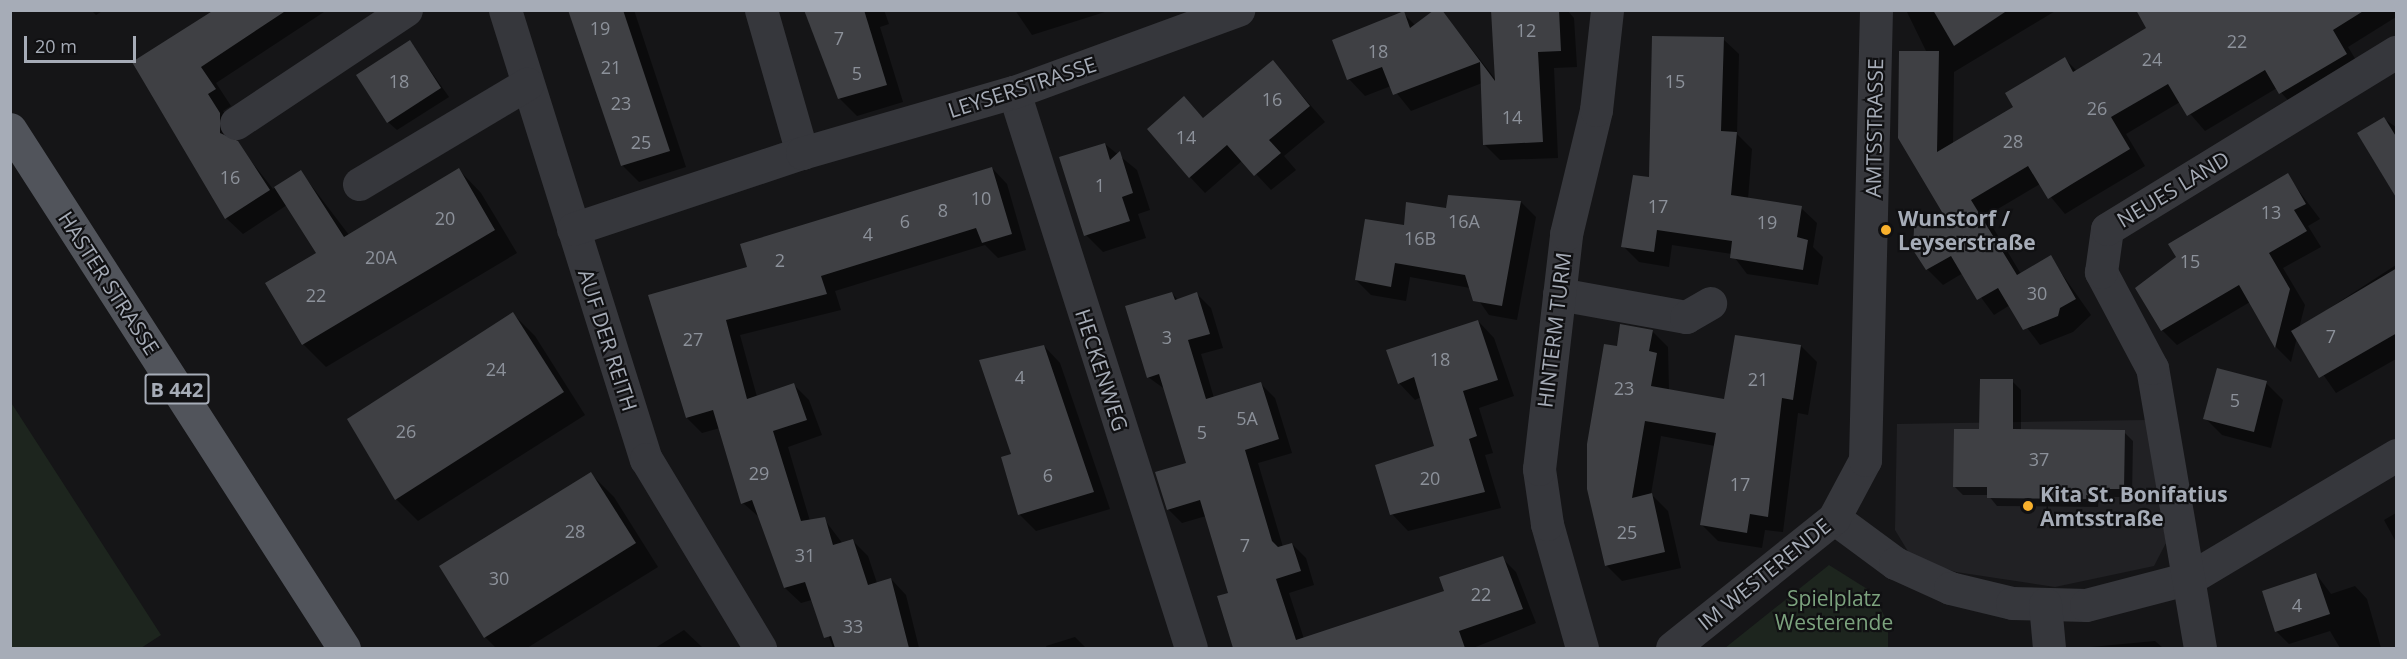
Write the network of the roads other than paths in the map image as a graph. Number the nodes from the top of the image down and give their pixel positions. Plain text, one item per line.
1 (406, 10) edge
2 (505, 10) edge
3 (761, 10) edge
4 (1238, 10) edge
5 (1607, 10) edge
6 (1876, 10) edge
7 (1205, 17) edge
8 (2397, 52) edge
9 (527, 84) junction
10 (1014, 92) junction
11 (236, 123) dead end
12 (10, 129) edge
13 (802, 153) junction
14 (359, 184) dead end
15 (573, 229) junction
16 (1559, 294) junction
17 (1710, 303) dead end
18 (1866, 425) joint
19 (2397, 456) edge
20 (1834, 518) junction
21 (2190, 578) junction
22 (2045, 604) junction
23 (344, 648) edge
24 (760, 648) edge
25 (1191, 648) edge
26 (1582, 648) edge
27 (1672, 648) edge
28 (2049, 648) edge
29 (2200, 648) edge

1 - 11 street
2 - 9 street, AUF DER REITH
3 - 13 street
4 - 7 street, LEYSERSTRASSE
5 - 16 street, HINTERM TURM
6 - 18 street, AMTSSTRASSE
7 - 10 street, LEYSERSTRASSE
8 - 21 street, NEUES LAND
9 - 14 street
9 - 15 street, AUF DER REITH
10 - 13 street, LEYSERSTRASSE
10 - 25 street, HECKENWEG
12 - 23 main road, HASTER STRASSE / B 442
13 - 15 street, LEYSERSTRASSE
15 - 24 street, AUF DER REITH
16 - 17 street
16 - 26 street, HINTERM TURM
18 - 20 street, IM WESTERENDE
19 - 21 street
20 - 22 street
20 - 27 street, IM WESTERENDE
21 - 22 street
21 - 29 street
22 - 28 street

